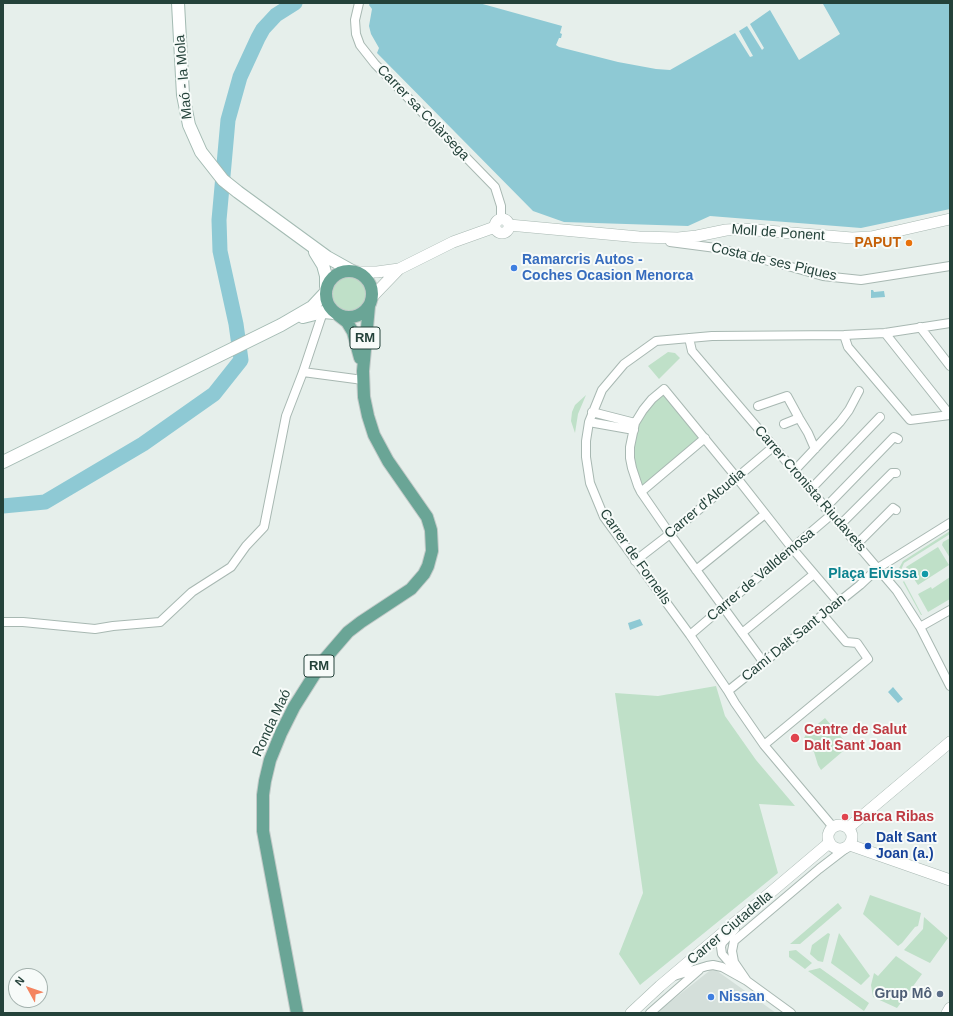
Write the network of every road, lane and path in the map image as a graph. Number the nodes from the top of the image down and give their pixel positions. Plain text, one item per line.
1 (178, 3) edge
2 (358, 7) edge
3 (950, 219) edge
4 (502, 224) junction
5 (640, 237) junction
6 (306, 242) junction
7 (950, 266) edge
8 (399, 268) junction
9 (354, 272) junction
10 (326, 290) junction
11 (370, 301) junction
12 (332, 313) junction
13 (950, 323) edge
14 (281, 325) junction
15 (920, 328) junction
16 (885, 333) junction
17 (844, 335) junction
18 (689, 338) junction
19 (950, 366) edge
20 (303, 372) junction
21 (363, 375) junction
22 (860, 390) dead end
23 (758, 406) dead end
24 (592, 412) junction
25 (950, 415) edge
26 (880, 417) dead end
27 (799, 418) junction
28 (589, 422) junction
29 (784, 424) dead end
30 (635, 427) junction
31 (705, 438) junction
32 (898, 439) dead end
33 (773, 447) junction
34 (815, 449) junction
35 (3, 462) edge
36 (794, 471) junction
37 (896, 473) dead end
38 (737, 478) junction
39 (810, 490) junction
40 (641, 492) junction
41 (825, 508) junction
42 (896, 510) dead end
43 (765, 514) junction
44 (831, 515) junction
45 (950, 523) edge
46 (840, 525) junction
47 (670, 534) junction
48 (857, 544) junction
49 (792, 548) junction
50 (636, 561) junction
51 (878, 568) junction
52 (696, 570) junction
53 (814, 574) junction
54 (838, 602) junction
55 (723, 607) junction
56 (950, 610) edge
57 (823, 615) junction
58 (3, 622) edge
59 (920, 627) junction
60 (742, 633) junction
61 (690, 634) junction
62 (764, 663) junction
63 (950, 686) edge
64 (728, 691) junction
65 (950, 742) edge
66 (764, 745) junction
67 (833, 827) junction
68 (848, 828) junction
69 (830, 843) junction
70 (848, 847) junction
71 (950, 880) edge
72 (752, 909) junction
73 (703, 967) junction
74 (671, 977) junction
75 (747, 981) junction
76 (950, 1008) edge
77 (297, 1013) edge
78 (631, 1013) edge
79 (650, 1013) edge
80 (791, 1013) edge
81 (947, 1013) edge

1 - 6 main road, Maó - la Mola
2 - 4 street, Carrer sa Colàrsega
3 - 5 street, Moll de Ponent
4 - 5 street, Moll de Ponent
4 - 8 street, Moll de Ponent
5 - 7 street, Costa de ses Piques
6 - 9 main road, Maó - la Mola
6 - 10 main road, Maó - la Mola
8 - 9 street, Moll de Ponent
8 - 11 street, Moll de Ponent
9 - 10 main road
9 - 11 main road
10 - 12 main road
10 - 14 main road
11 - 12 main road
11 - 21 main road, Ronda Maó / RM
12 - 14 main road
12 - 20 street
12 - 21 main road, Ronda Maó / RM
13 - 15 street, Carrer de Fornells
14 - 35 main road
15 - 16 street, Carrer de Fornells
15 - 19 street
16 - 17 street, Carrer de Fornells
16 - 25 street
17 - 18 street, Carrer de Fornells
17 - 25 street
18 - 24 street, Carrer de Fornells
18 - 33 street, Carrer Cronista Riudavets
20 - 21 street
20 - 58 street
21 - 77 main road, Ronda Maó / RM
22 - 34 street
23 - 27 street
24 - 28 street, Carrer de Fornells
24 - 30 street
26 - 39 street
27 - 29 street
27 - 34 street
28 - 30 street
28 - 50 street, Carrer de Fornells
30 - 31 street
30 - 40 street
31 - 38 street
31 - 40 street
32 - 41 street
33 - 36 street, Carrer Cronista Riudavets
33 - 38 street, Carrer d'Alcudia
34 - 36 street
36 - 39 street, Carrer Cronista Riudavets
37 - 46 street
38 - 43 street
38 - 47 street, Carrer d'Alcudia
39 - 41 street, Carrer Cronista Riudavets
40 - 47 street
41 - 44 street, Carrer Cronista Riudavets
42 - 48 street
43 - 49 street
43 - 52 street
44 - 46 street, Carrer Cronista Riudavets
44 - 49 street, Carrer de Valldemosa
45 - 51 street, Camí Dalt Sant Joan
46 - 48 street, Carrer Cronista Riudavets
47 - 50 street, Carrer d'Alcudia
47 - 52 street
48 - 51 street, Carrer Cronista Riudavets
49 - 53 street
49 - 55 street, Carrer de Valldemosa
50 - 61 street, Carrer de Fornells
51 - 54 street, Camí Dalt Sant Joan
51 - 59 street, Carrer Cronista Riudavets
52 - 55 street
53 - 54 street
53 - 60 street
54 - 57 street, Camí Dalt Sant Joan
55 - 60 street
55 - 61 street, Carrer de Valldemosa
56 - 59 street
57 - 62 street, Camí Dalt Sant Joan
57 - 66 street
59 - 63 street, Carrer Cronista Riudavets
60 - 62 street
61 - 64 street, Carrer de Fornells
62 - 64 street, Camí Dalt Sant Joan
64 - 66 street, Carrer de Fornells
65 - 68 street
66 - 67 street, Carrer de Fornells
67 - 68 street
67 - 69 street
68 - 70 street
69 - 70 street
69 - 72 street, Carrer Ciutadella
70 - 71 street
70 - 75 street, Carrer Ciutadella
72 - 74 street, Carrer Ciutadella
72 - 75 street
73 - 74 street
73 - 75 street
73 - 79 street
74 - 78 street, Carrer Ciutadella
75 - 80 street
76 - 81 street

